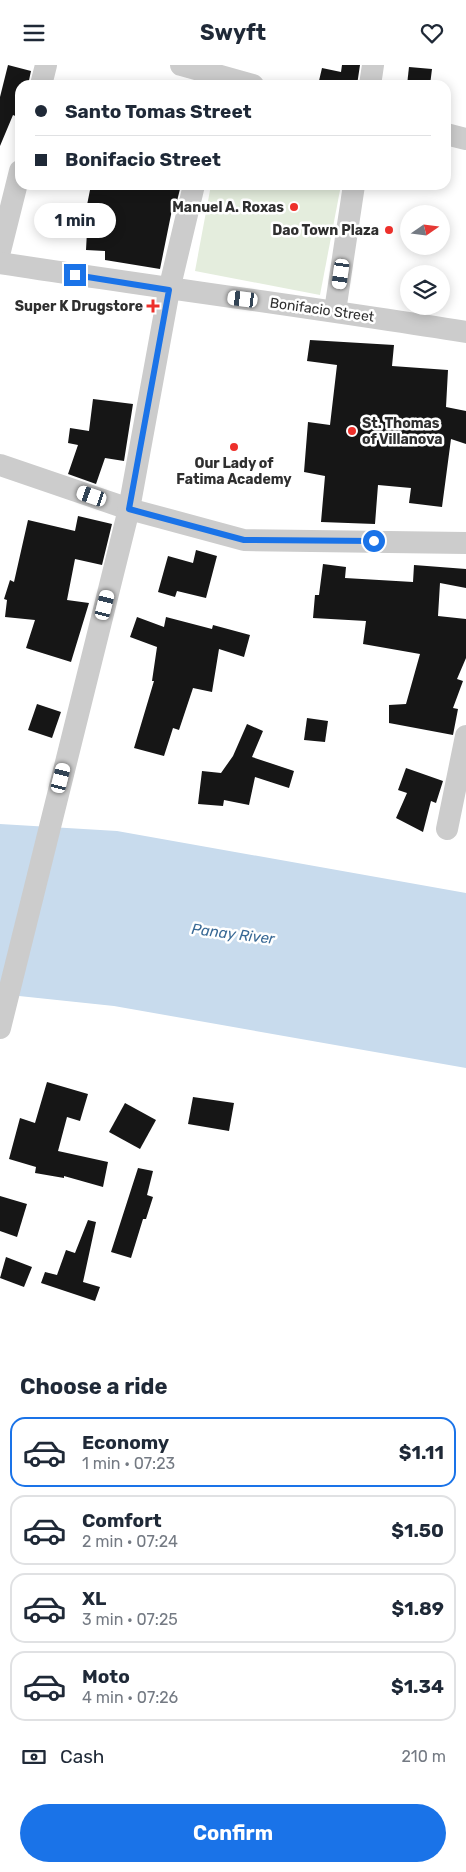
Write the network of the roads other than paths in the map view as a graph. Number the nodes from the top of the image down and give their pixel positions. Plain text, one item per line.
1 (46, 65) edge
2 (180, 65) edge
3 (372, 65) edge
4 (42, 80) edge
5 (216, 80) edge
6 (370, 80) edge
7 (451, 135) edge
8 (466, 139) edge
9 (15, 190) edge
10 (193, 190) edge
11 (353, 190) edge
12 (0, 251) edge
13 (0, 263) edge
14 (169, 290) junction
15 (335, 311) junction
16 (466, 332) edge
17 (0, 465) edge
18 (129, 509) junction
19 (466, 543) edge
20 (466, 736) edge
21 (447, 829) dead end
22 (0, 1028) edge

1 - 4 street
2 - 5 street
3 - 6 street
7 - 8 street
9 - 12 street
10 - 14 street
11 - 15 street
13 - 14 street, Bonifacio Street
14 - 15 street, Bonifacio Street
14 - 18 street
15 - 16 street, Bonifacio Street
17 - 18 street
18 - 19 street
18 - 22 street
20 - 21 street

